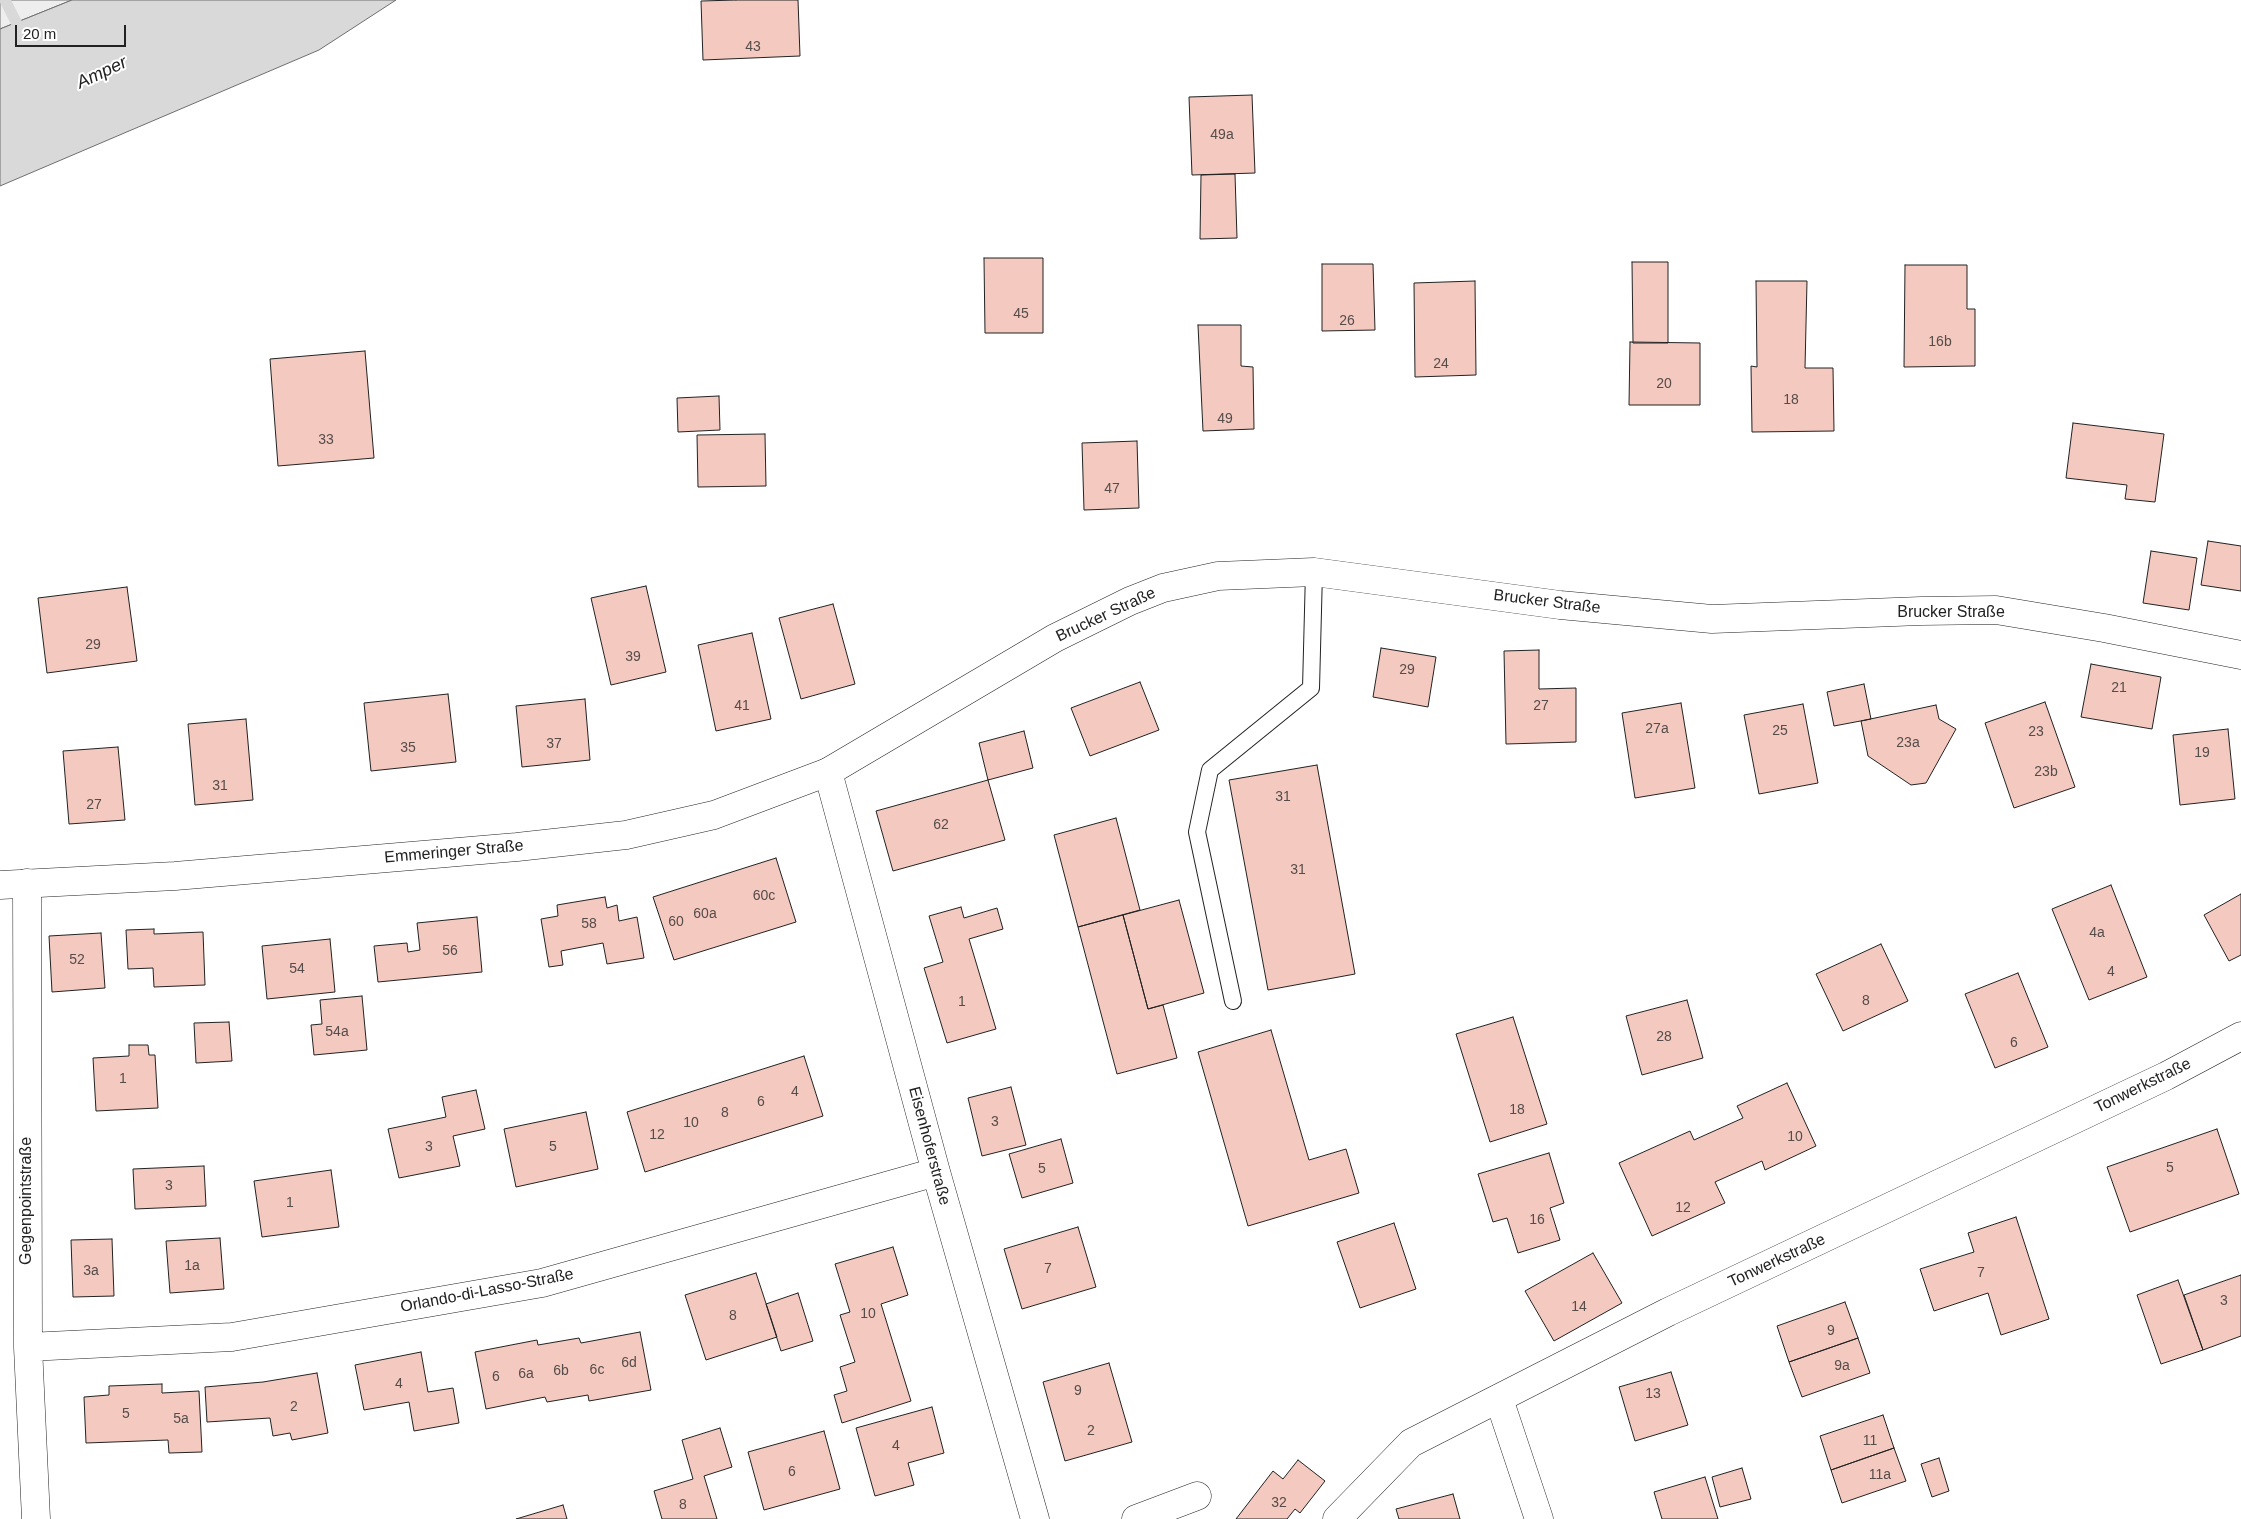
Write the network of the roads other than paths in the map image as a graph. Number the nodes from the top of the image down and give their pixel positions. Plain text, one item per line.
1 (1314, 572) junction
2 (2241, 655) edge
3 (889, 736) joint
4 (828, 772) junction
5 (27, 883) junction
6 (0, 884) edge
7 (1233, 1001) dead end
8 (2241, 1036) edge
9 (936, 1172) junction
10 (28, 1347) junction
11 (1499, 1399) junction
12 (1198, 1496) dead end
13 (36, 1519) edge
14 (1035, 1519) edge
15 (1136, 1519) edge
16 (1337, 1519) edge
17 (1539, 1519) edge

1 - 2 street, Brucker Straße
1 - 3 street, Brucker Straße
1 - 7 lane
3 - 4 street, Emmeringer Straße
4 - 5 street, Emmeringer Straße
4 - 9 street, Eisenhoferstraße
5 - 6 street, Emmeringer Straße
5 - 10 street, Gegenpointstraße
8 - 11 street, Tonwerkstraße
9 - 10 street, Orlando-di-Lasso-Straße
9 - 14 street, Eisenhoferstraße
10 - 13 street, Gegenpointstraße
11 - 16 street, Tonwerkstraße
11 - 17 street
12 - 15 street

